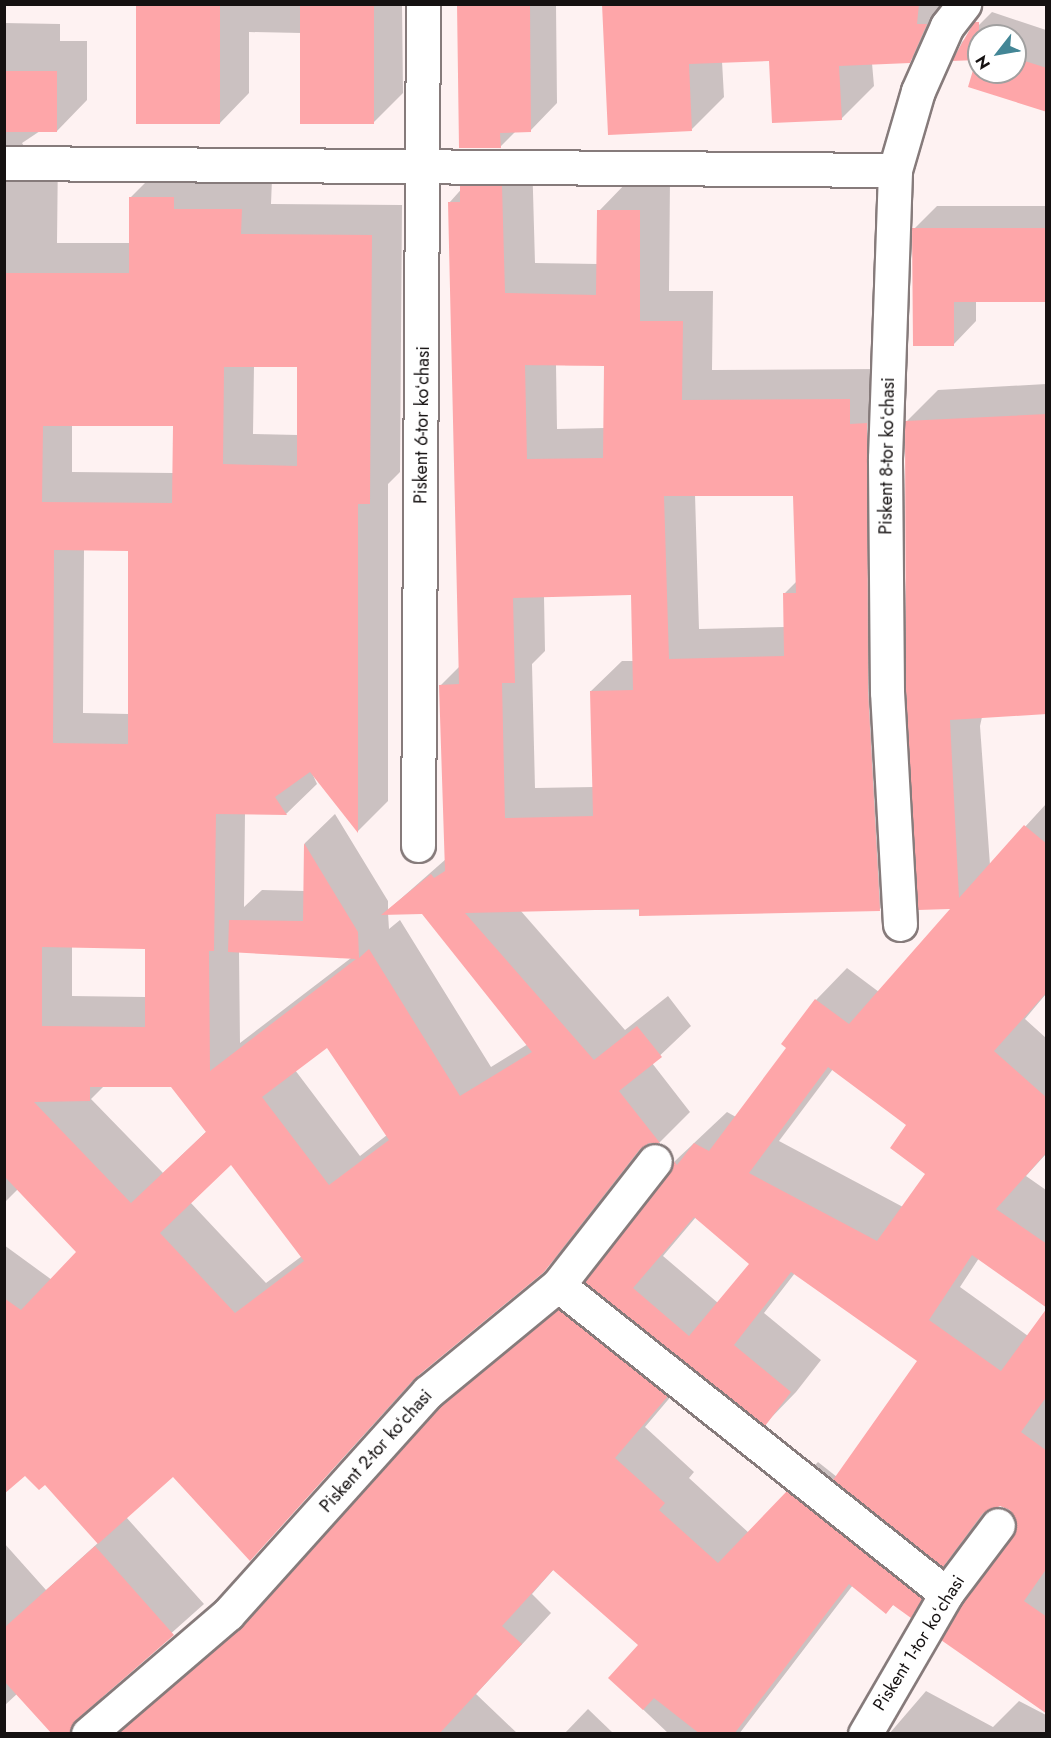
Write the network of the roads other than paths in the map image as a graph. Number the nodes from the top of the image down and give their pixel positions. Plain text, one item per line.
1 (423, 4) edge
2 (953, 12) edge
3 (4, 163) edge
4 (425, 166) junction
5 (895, 170) junction
6 (418, 845) dead end
7 (900, 924) dead end
8 (655, 1161) dead end
9 (558, 1285) junction
10 (998, 1525) dead end
11 (946, 1594) junction
12 (88, 1734) edge
13 (865, 1734) edge

1 - 4 street, Piskent 6-tor koʻchasi
2 - 5 street, Piskent 8-tor koʻchasi
3 - 4 street
4 - 5 street
4 - 6 street, Piskent 6-tor koʻchasi
5 - 7 street, Piskent 8-tor koʻchasi
8 - 9 street, Piskent 2-tor koʻchasi
9 - 11 street
9 - 12 street, Piskent 2-tor koʻchasi
10 - 11 street, Piskent 1-tor koʻchasi
11 - 13 street, Piskent 1-tor koʻchasi

